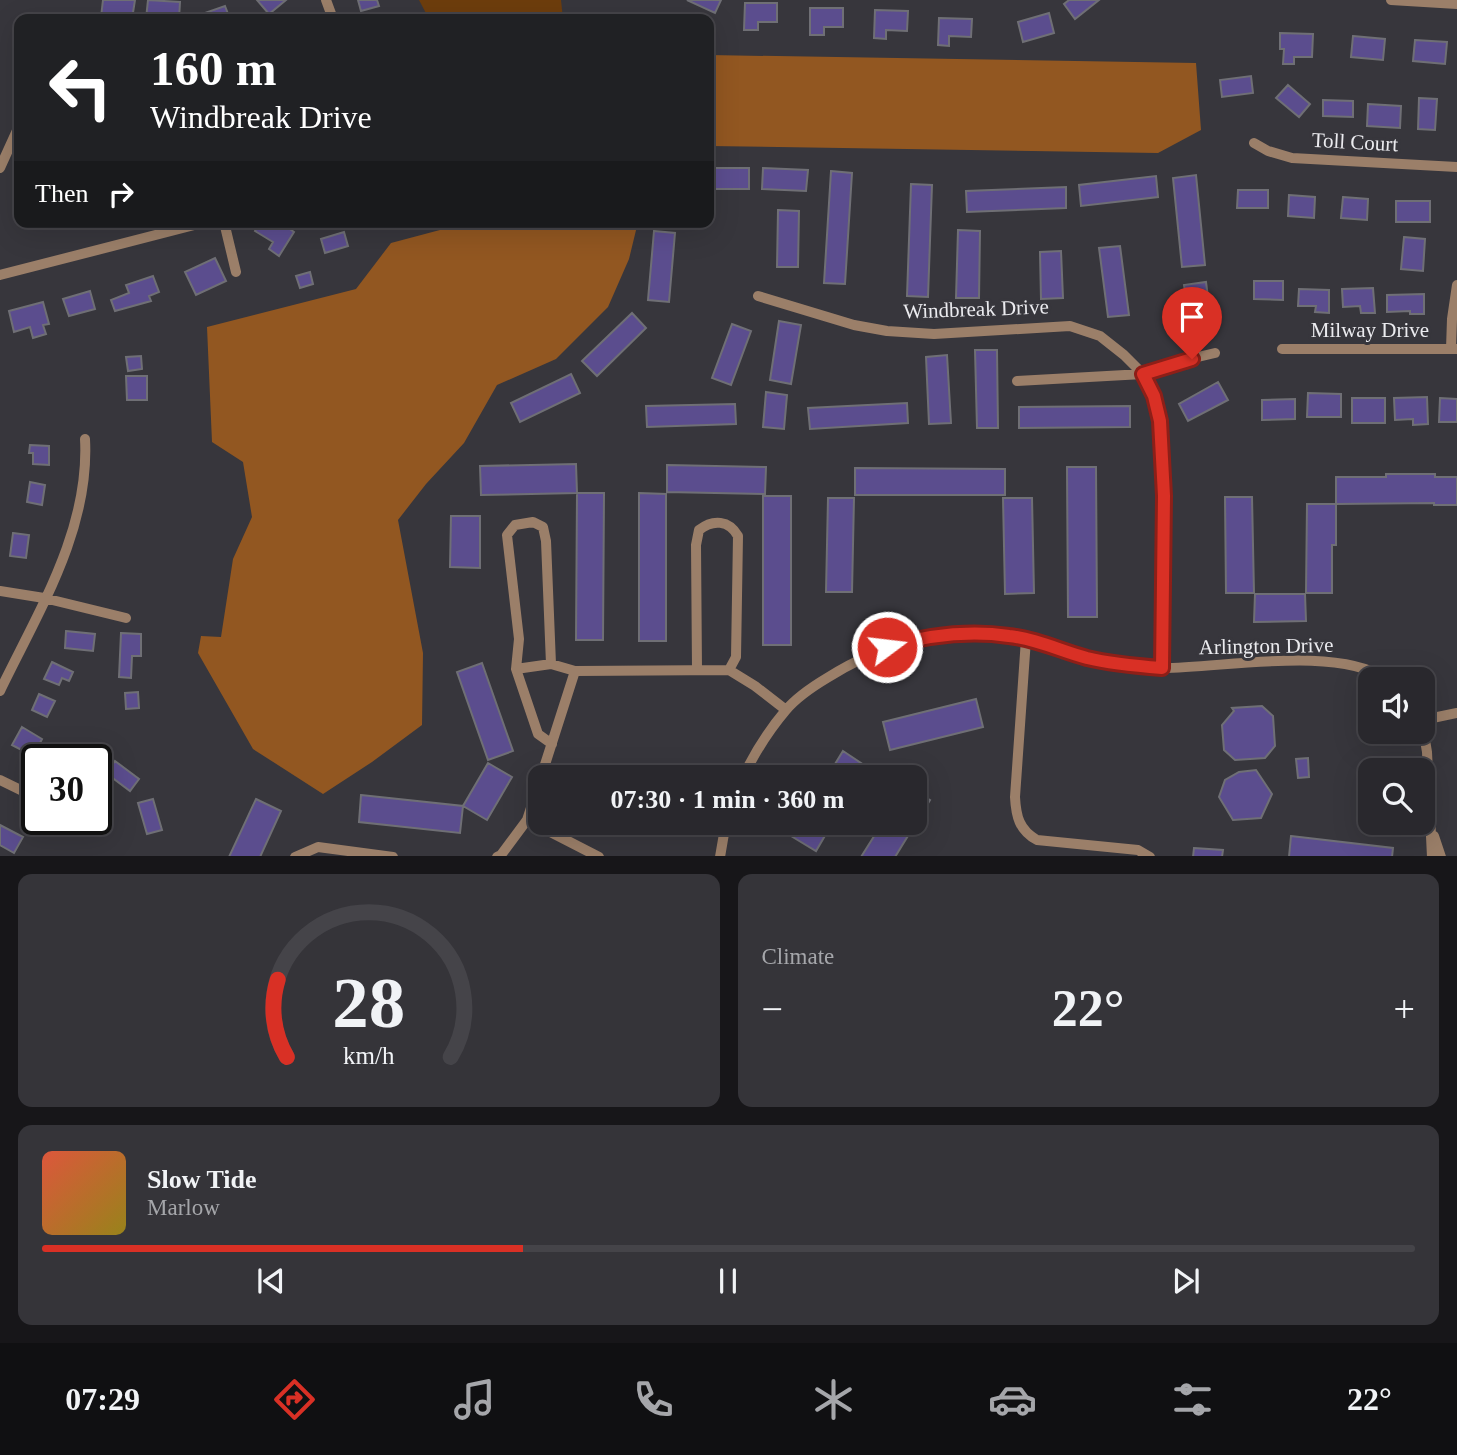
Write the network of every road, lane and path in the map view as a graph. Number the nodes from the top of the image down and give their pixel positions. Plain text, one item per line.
1 (1391, 0) edge
2 (1457, 4) edge
3 (14, 136) edge
4 (1254, 142) dead end
5 (1, 161) edge
6 (1457, 167) edge
7 (183, 228) edge
8 (225, 228) edge
9 (236, 272) dead end
10 (0, 275) edge
11 (1457, 285) edge
12 (758, 296) dead end
13 (1282, 349) dead end
14 (1454, 349) edge
15 (1215, 353) dead end
16 (1143, 374) junction
17 (1017, 381) dead end
18 (85, 439) dead end
19 (0, 591) edge
20 (44, 598) junction
21 (127, 618) dead end
22 (1026, 639) junction
23 (551, 664) junction
24 (1361, 667) edge
25 (1162, 668) junction
26 (516, 669) junction
27 (697, 670) junction
28 (729, 670) junction
29 (575, 671) junction
30 (0, 691) edge
31 (786, 710) junction
32 (1457, 713) edge
33 (1435, 718) edge
34 (552, 744) junction
35 (545, 765) edge
36 (750, 765) edge
37 (0, 780) edge
38 (21, 790) edge
39 (528, 817) edge
40 (527, 820) junction
41 (724, 835) edge
42 (1431, 835) edge
43 (1434, 835) edge
44 (295, 856) edge
45 (393, 856) edge
46 (497, 856) edge
47 (598, 856) edge
48 (720, 856) edge
49 (1150, 856) edge
50 (1432, 856) edge
51 (1441, 856) edge

1 - 2 street
3 - 5 street
4 - 6 street, Toll Court
7 - 10 street
8 - 9 street
11 - 14 street
12 - 16 street, Windbreak Drive
13 - 14 street, Milway Drive
15 - 16 street
16 - 17 street
16 - 25 street, Windbreak Drive
18 - 20 street
19 - 20 street
20 - 21 street
20 - 30 street
22 - 25 street, Arlington Drive
22 - 31 street, Arlington Drive
22 - 49 street
23 - 26 street
23 - 26 street
23 - 29 street
24 - 25 street, Arlington Drive
26 - 34 street
27 - 28 street
27 - 28 street
27 - 29 street
28 - 31 street
29 - 34 street
31 - 36 street, Arlington Drive
32 - 33 street
34 - 35 street
37 - 38 street
39 - 40 street
40 - 46 street
40 - 47 street
41 - 48 street
42 - 50 street
43 - 51 street
44 - 45 street

